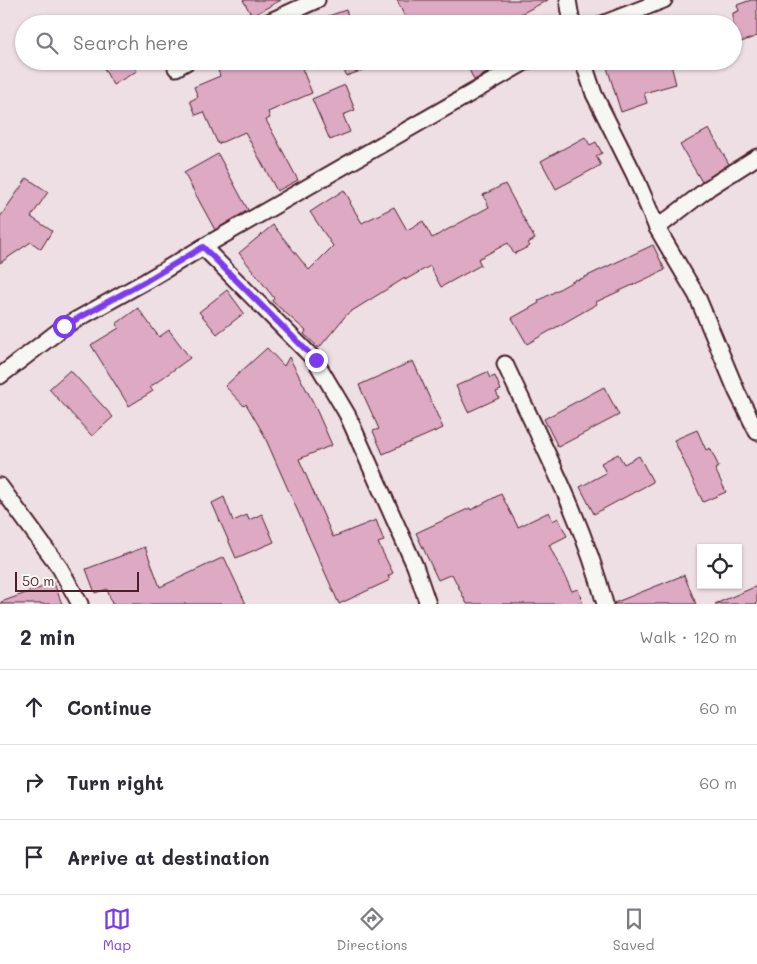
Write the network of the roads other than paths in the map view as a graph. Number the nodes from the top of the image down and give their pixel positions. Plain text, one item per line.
1 (317, 0) edge
2 (568, 0) edge
3 (664, 0) edge
4 (284, 15) edge
5 (570, 15) edge
6 (625, 15) edge
7 (511, 70) edge
8 (586, 70) edge
9 (757, 157) edge
10 (656, 228) junction
11 (203, 247) junction
12 (505, 364) dead end
13 (0, 376) edge
14 (757, 432) edge
15 (0, 486) edge
16 (80, 604) edge
17 (428, 604) edge
18 (605, 604) edge

1 - 4 street
2 - 5 street
3 - 6 street
7 - 11 street
8 - 10 street
9 - 10 street
10 - 14 street
11 - 13 street
11 - 17 street
12 - 18 street
15 - 16 street

